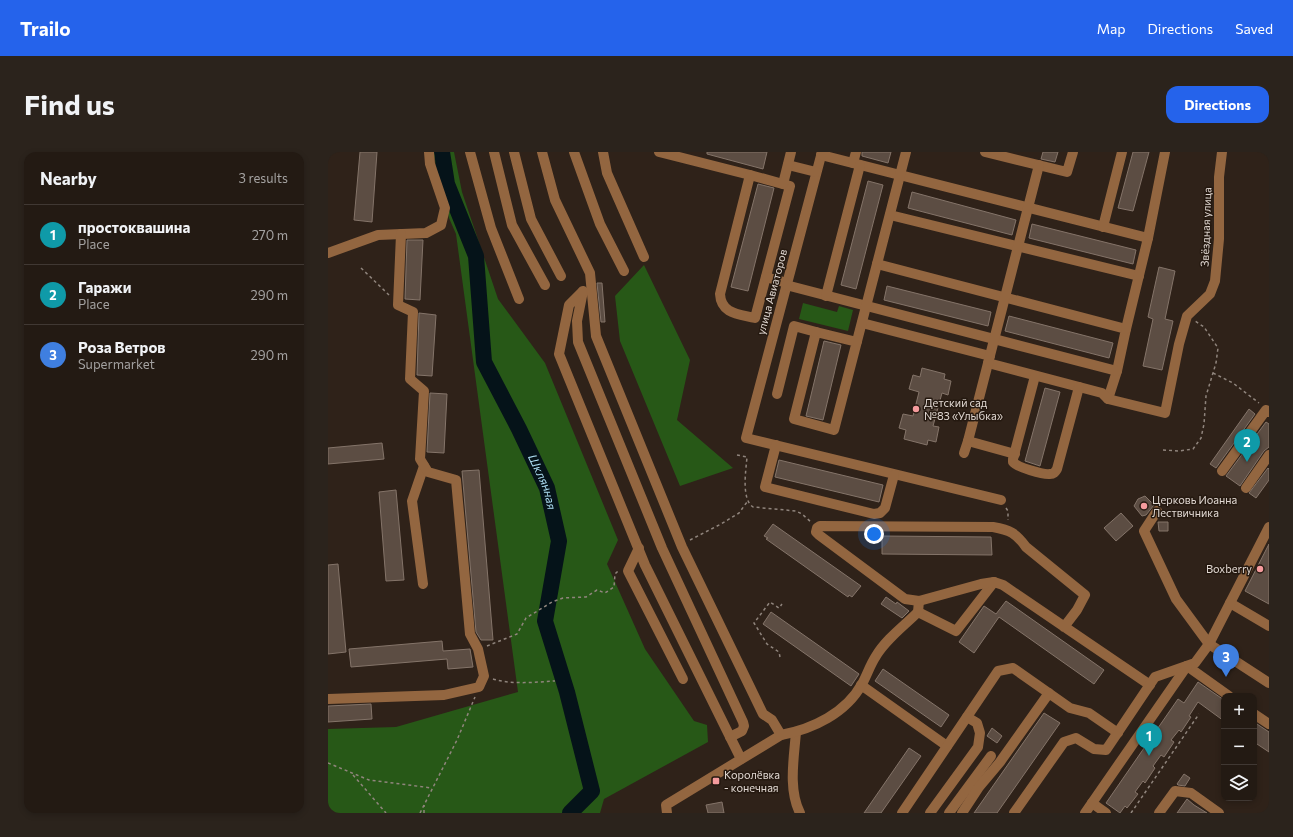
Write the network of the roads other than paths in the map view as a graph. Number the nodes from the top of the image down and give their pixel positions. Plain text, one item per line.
1 (429, 152) edge
2 (470, 152) edge
3 (494, 152) edge
4 (514, 152) edge
5 (542, 152) edge
6 (574, 152) edge
7 (603, 152) edge
8 (659, 152) edge
9 (791, 152) edge
10 (856, 152) edge
11 (906, 152) edge
12 (988, 152) edge
13 (1073, 152) edge
14 (1122, 152) edge
15 (1165, 152) edge
16 (1222, 152) edge
17 (821, 153) edge
18 (788, 164) junction
19 (856, 164) junction
20 (1039, 165) junction
21 (816, 172) junction
22 (750, 175) junction
23 (900, 175) junction
24 (783, 184) junction
25 (1028, 208) junction
26 (890, 215) junction
27 (1103, 227) junction
28 (401, 234) junction
29 (1148, 238) junction
30 (1018, 246) junction
31 (328, 253) edge
32 (644, 257) dead end
33 (877, 264) junction
34 (624, 271) dead end
35 (590, 273) junction
36 (561, 276) dead end
37 (1139, 276) junction
38 (766, 277) junction
39 (786, 284) junction
40 (545, 285) dead end
41 (582, 292) junction
42 (826, 296) junction
43 (1005, 298) junction
44 (519, 299) dead end
45 (866, 306) junction
46 (862, 323) junction
47 (1126, 329) junction
48 (816, 332) junction
49 (994, 339) junction
50 (857, 342) junction
51 (989, 360) junction
52 (1117, 372) junction
53 (1035, 376) junction
54 (1078, 387) junction
55 (777, 394) dead end
56 (1108, 399) junction
57 (1268, 411) edge
58 (968, 441) junction
59 (776, 445) junction
60 (964, 453) dead end
61 (1015, 454) junction
62 (1269, 455) edge
63 (424, 466) junction
64 (1222, 470) dead end
65 (894, 475) junction
66 (1246, 488) dead end
67 (1001, 500) road end
68 (1157, 511) dead end
69 (1269, 528) edge
70 (639, 548) junction
71 (994, 582) junction
72 (423, 584) dead end
73 (1230, 603) junction
74 (918, 606) junction
75 (1269, 626) edge
76 (1064, 628) junction
77 (1209, 644) junction
78 (1187, 666) junction
79 (683, 679) dead end
80 (1269, 683) edge
81 (861, 685) junction
82 (1150, 685) junction
83 (1049, 693) junction
84 (1225, 693) edge
85 (328, 699) edge
86 (1257, 716) edge
87 (967, 717) junction
88 (1269, 724) edge
89 (796, 732) junction
90 (1118, 733) junction
91 (781, 735) junction
92 (730, 737) junction
93 (947, 746) junction
94 (978, 747) junction
95 (991, 756) junction
96 (741, 759) junction
97 (1000, 762) junction
98 (1092, 803) junction
99 (666, 809) edge
100 (800, 813) edge
101 (902, 813) edge
102 (930, 813) edge
103 (949, 813) edge
104 (962, 813) edge
105 (1014, 813) edge
106 (1085, 813) edge
107 (1106, 813) edge
108 (1159, 813) edge
109 (1219, 813) edge

1 - 28 street
2 - 44 street
3 - 40 street
4 - 36 street
5 - 35 street
6 - 34 street
7 - 32 street
8 - 22 street
9 - 18 street
10 - 19 street
11 - 23 street
12 - 20 street
13 - 20 street
14 - 27 street
15 - 29 street
16 - 56 street, Звёздная улица
17 - 19 street
17 - 21 street, улица Авиаторов
18 - 21 street
18 - 24 street
19 - 23 street
19 - 42 street
20 - 25 street
21 - 39 street, улица Авиаторов
22 - 24 street
22 - 38 street
23 - 25 street
23 - 26 street
24 - 38 street
25 - 27 street
25 - 30 street
26 - 30 street
26 - 33 street
27 - 29 street
28 - 31 street
28 - 63 street
29 - 37 street
30 - 37 street
30 - 43 street
33 - 43 street
33 - 45 street
35 - 41 street
35 - 91 street
37 - 47 street
38 - 39 street
39 - 42 street
39 - 59 street, улица Авиаторов
41 - 70 street
41 - 92 street
42 - 45 street
43 - 47 street
43 - 49 street
45 - 46 street
45 - 49 street
46 - 50 street
46 - 51 street
47 - 52 street
48 - 50 street
48 - 50 street
48 - 55 street
49 - 51 street
49 - 52 street
51 - 53 street
51 - 58 street
52 - 56 street
53 - 54 street
53 - 61 street
54 - 56 street
54 - 61 street
57 - 64 street
58 - 60 street
58 - 61 street
59 - 65 street
59 - 65 street
62 - 66 street
63 - 72 street
63 - 85 street
65 - 67 street
68 - 77 street
69 - 73 street
70 - 79 street
70 - 92 street
71 - 74 street
71 - 74 street
71 - 76 street
73 - 75 street
73 - 77 street
74 - 76 street
74 - 81 street
76 - 82 street
77 - 78 street
77 - 80 street
78 - 82 street
78 - 84 street
78 - 98 street
81 - 89 street
81 - 93 street
82 - 90 street
83 - 87 street
83 - 90 street
83 - 97 street
86 - 88 street
87 - 93 street
87 - 94 street
89 - 91 street
89 - 100 street
90 - 105 street
91 - 96 street
92 - 96 street
93 - 101 street
94 - 95 street
94 - 102 street
95 - 97 street
95 - 103 street
96 - 99 street
97 - 104 street
98 - 106 street
98 - 107 street
108 - 109 street

